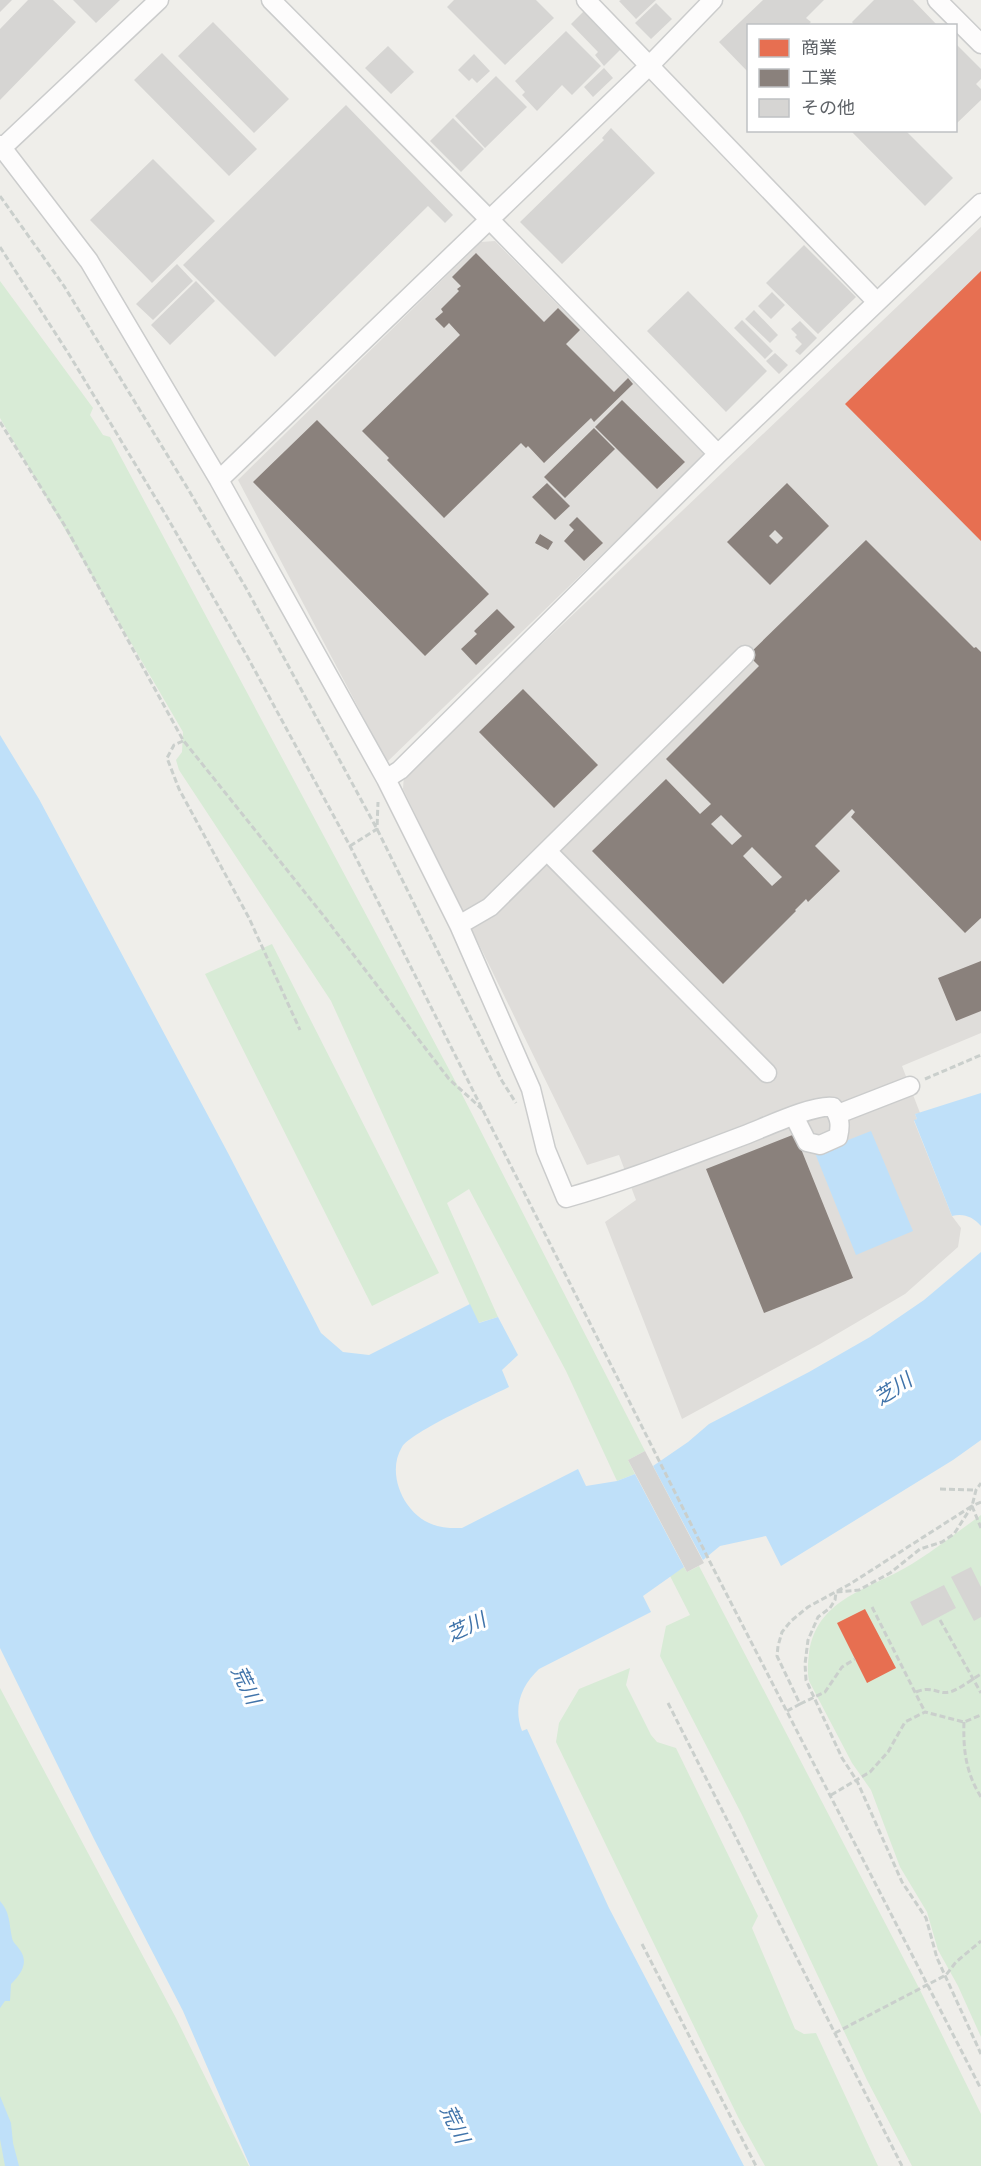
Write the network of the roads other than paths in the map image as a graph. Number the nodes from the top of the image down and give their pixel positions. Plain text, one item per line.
1 (159, 0) edge
2 (271, 0) edge
3 (586, 0) edge
4 (713, 0) edge
5 (938, 0) edge
6 (981, 44) edge
7 (650, 65) junction
8 (1, 146) edge
9 (981, 203) edge
10 (489, 219) junction
11 (877, 302) junction
12 (718, 454) junction
13 (219, 480) junction
14 (745, 655) dead end
15 (386, 779) junction
16 (547, 851) junction
17 (459, 925) junction
18 (767, 1073) dead end
19 (910, 1086) road end
20 (838, 1114) junction
21 (794, 1116) junction

1 - 8 street
2 - 10 street
3 - 7 street
4 - 7 street
5 - 6 street
7 - 10 street
7 - 11 street
8 - 13 street
9 - 11 street
10 - 12 street
10 - 13 street
11 - 12 street
12 - 15 street
13 - 15 street
14 - 16 street
15 - 17 street
16 - 17 street
16 - 18 street
17 - 21 street
19 - 20 street
20 - 21 street
20 - 21 street

